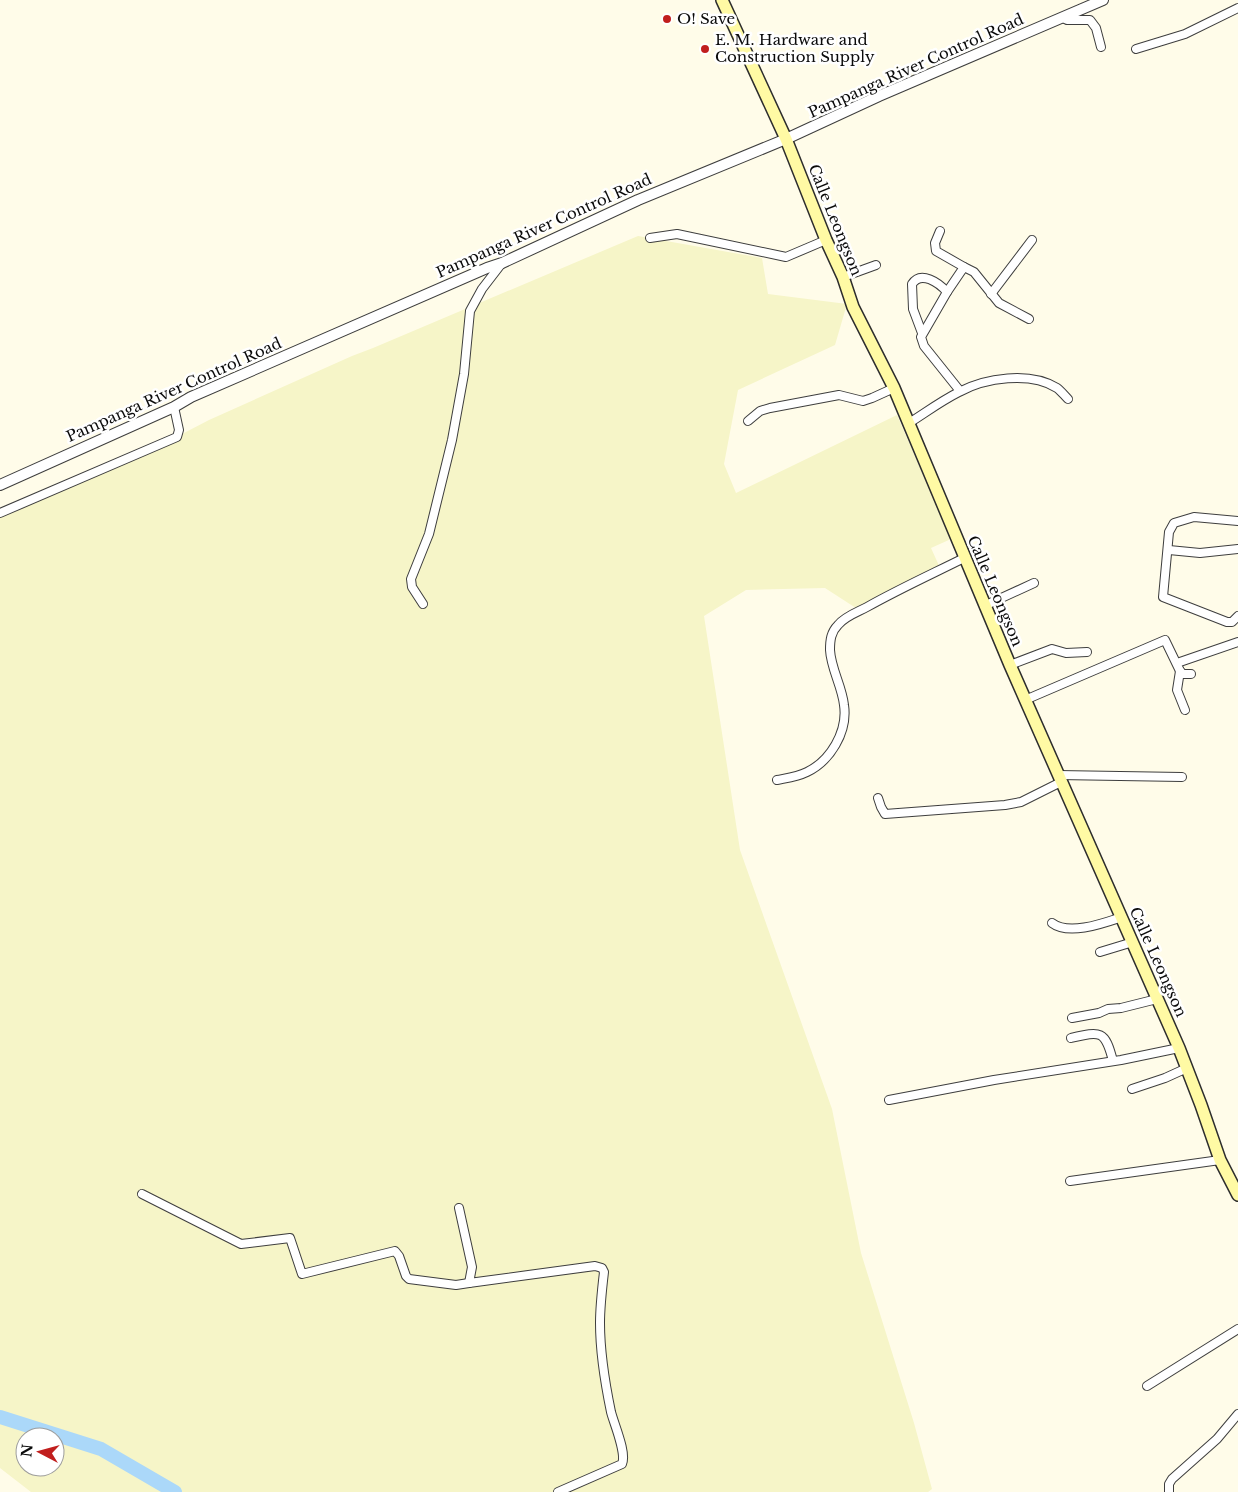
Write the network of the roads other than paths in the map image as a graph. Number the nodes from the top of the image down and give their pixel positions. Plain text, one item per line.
1 (722, 0) edge
2 (1103, 0) edge
3 (1238, 8) edge
4 (1063, 18) junction
5 (1101, 47) dead end
6 (1136, 49) dead end
7 (786, 139) junction
8 (940, 232) dead end
9 (650, 238) dead end
10 (826, 240) junction
11 (1032, 240) dead end
12 (502, 263) junction
13 (876, 265) dead end
14 (964, 267) junction
15 (843, 277) junction
16 (947, 292) junction
17 (990, 294) junction
18 (1029, 319) dead end
19 (922, 333) junction
20 (894, 388) junction
21 (960, 391) junction
22 (1068, 399) dead end
23 (174, 407) junction
24 (748, 421) dead end
25 (909, 423) junction
26 (0, 485) edge
27 (0, 513) edge
28 (1238, 521) edge
29 (1238, 549) edge
30 (1169, 550) junction
31 (964, 558) junction
32 (1034, 583) dead end
33 (423, 604) dead end
34 (984, 606) junction
35 (1237, 620) edge
36 (1238, 642) edge
37 (1087, 652) dead end
38 (1177, 664) junction
39 (1010, 665) junction
40 (1180, 672) junction
41 (1191, 674) dead end
42 (1025, 700) junction
43 (1185, 710) dead end
44 (1182, 777) dead end
45 (1060, 779) junction
46 (777, 780) dead end
47 (878, 798) dead end
48 (1122, 917) junction
49 (1052, 923) dead end
50 (1133, 942) junction
51 (1100, 952) dead end
52 (1157, 999) junction
53 (1072, 1018) dead end
54 (1071, 1038) dead end
55 (1179, 1048) junction
56 (1113, 1061) junction
57 (1187, 1068) junction
58 (1132, 1089) dead end
59 (889, 1100) dead end
60 (1220, 1160) junction
61 (1070, 1182) dead end
62 (142, 1194) dead end
63 (1238, 1195) edge
64 (459, 1208) dead end
65 (469, 1283) junction
66 (1238, 1329) edge
67 (1147, 1386) dead end
68 (1238, 1414) edge
69 (558, 1492) edge
70 (1169, 1492) edge

1 - 7 main road, Calle Leongson
2 - 4 street, Pampanga River Control Road
3 - 6 street
4 - 5 street
4 - 7 street, Pampanga River Control Road
7 - 10 main road, Calle Leongson
7 - 12 street, Pampanga River Control Road
8 - 14 street
9 - 10 street
10 - 15 main road, Calle Leongson
11 - 17 street
12 - 23 street, Pampanga River Control Road
12 - 33 street
13 - 15 street
14 - 16 street
14 - 17 street
15 - 20 main road, Calle Leongson
16 - 19 street
16 - 19 street
17 - 18 street
19 - 21 street
20 - 24 street
20 - 25 main road, Calle Leongson
21 - 22 street
21 - 25 street
23 - 26 street, Pampanga River Control Road
23 - 27 street
25 - 31 main road, Calle Leongson
28 - 30 street
29 - 30 street
30 - 35 street
31 - 34 main road, Calle Leongson
31 - 46 street
32 - 34 street
34 - 39 main road, Calle Leongson
36 - 38 street
37 - 39 street
38 - 40 street
38 - 42 street
39 - 42 main road, Calle Leongson
40 - 41 street
40 - 43 street
42 - 45 main road, Calle Leongson
44 - 45 street
45 - 47 street
45 - 48 main road, Calle Leongson
48 - 49 street
48 - 50 main road, Calle Leongson
50 - 51 street
50 - 52 main road, Calle Leongson
52 - 53 street
52 - 55 main road, Calle Leongson
54 - 56 street
55 - 56 street
55 - 57 main road, Calle Leongson
56 - 59 street
57 - 58 street
57 - 60 main road, Calle Leongson
60 - 61 street
60 - 63 main road, Calle Leongson
62 - 65 street
64 - 65 street
65 - 69 street
66 - 67 street
68 - 70 street

